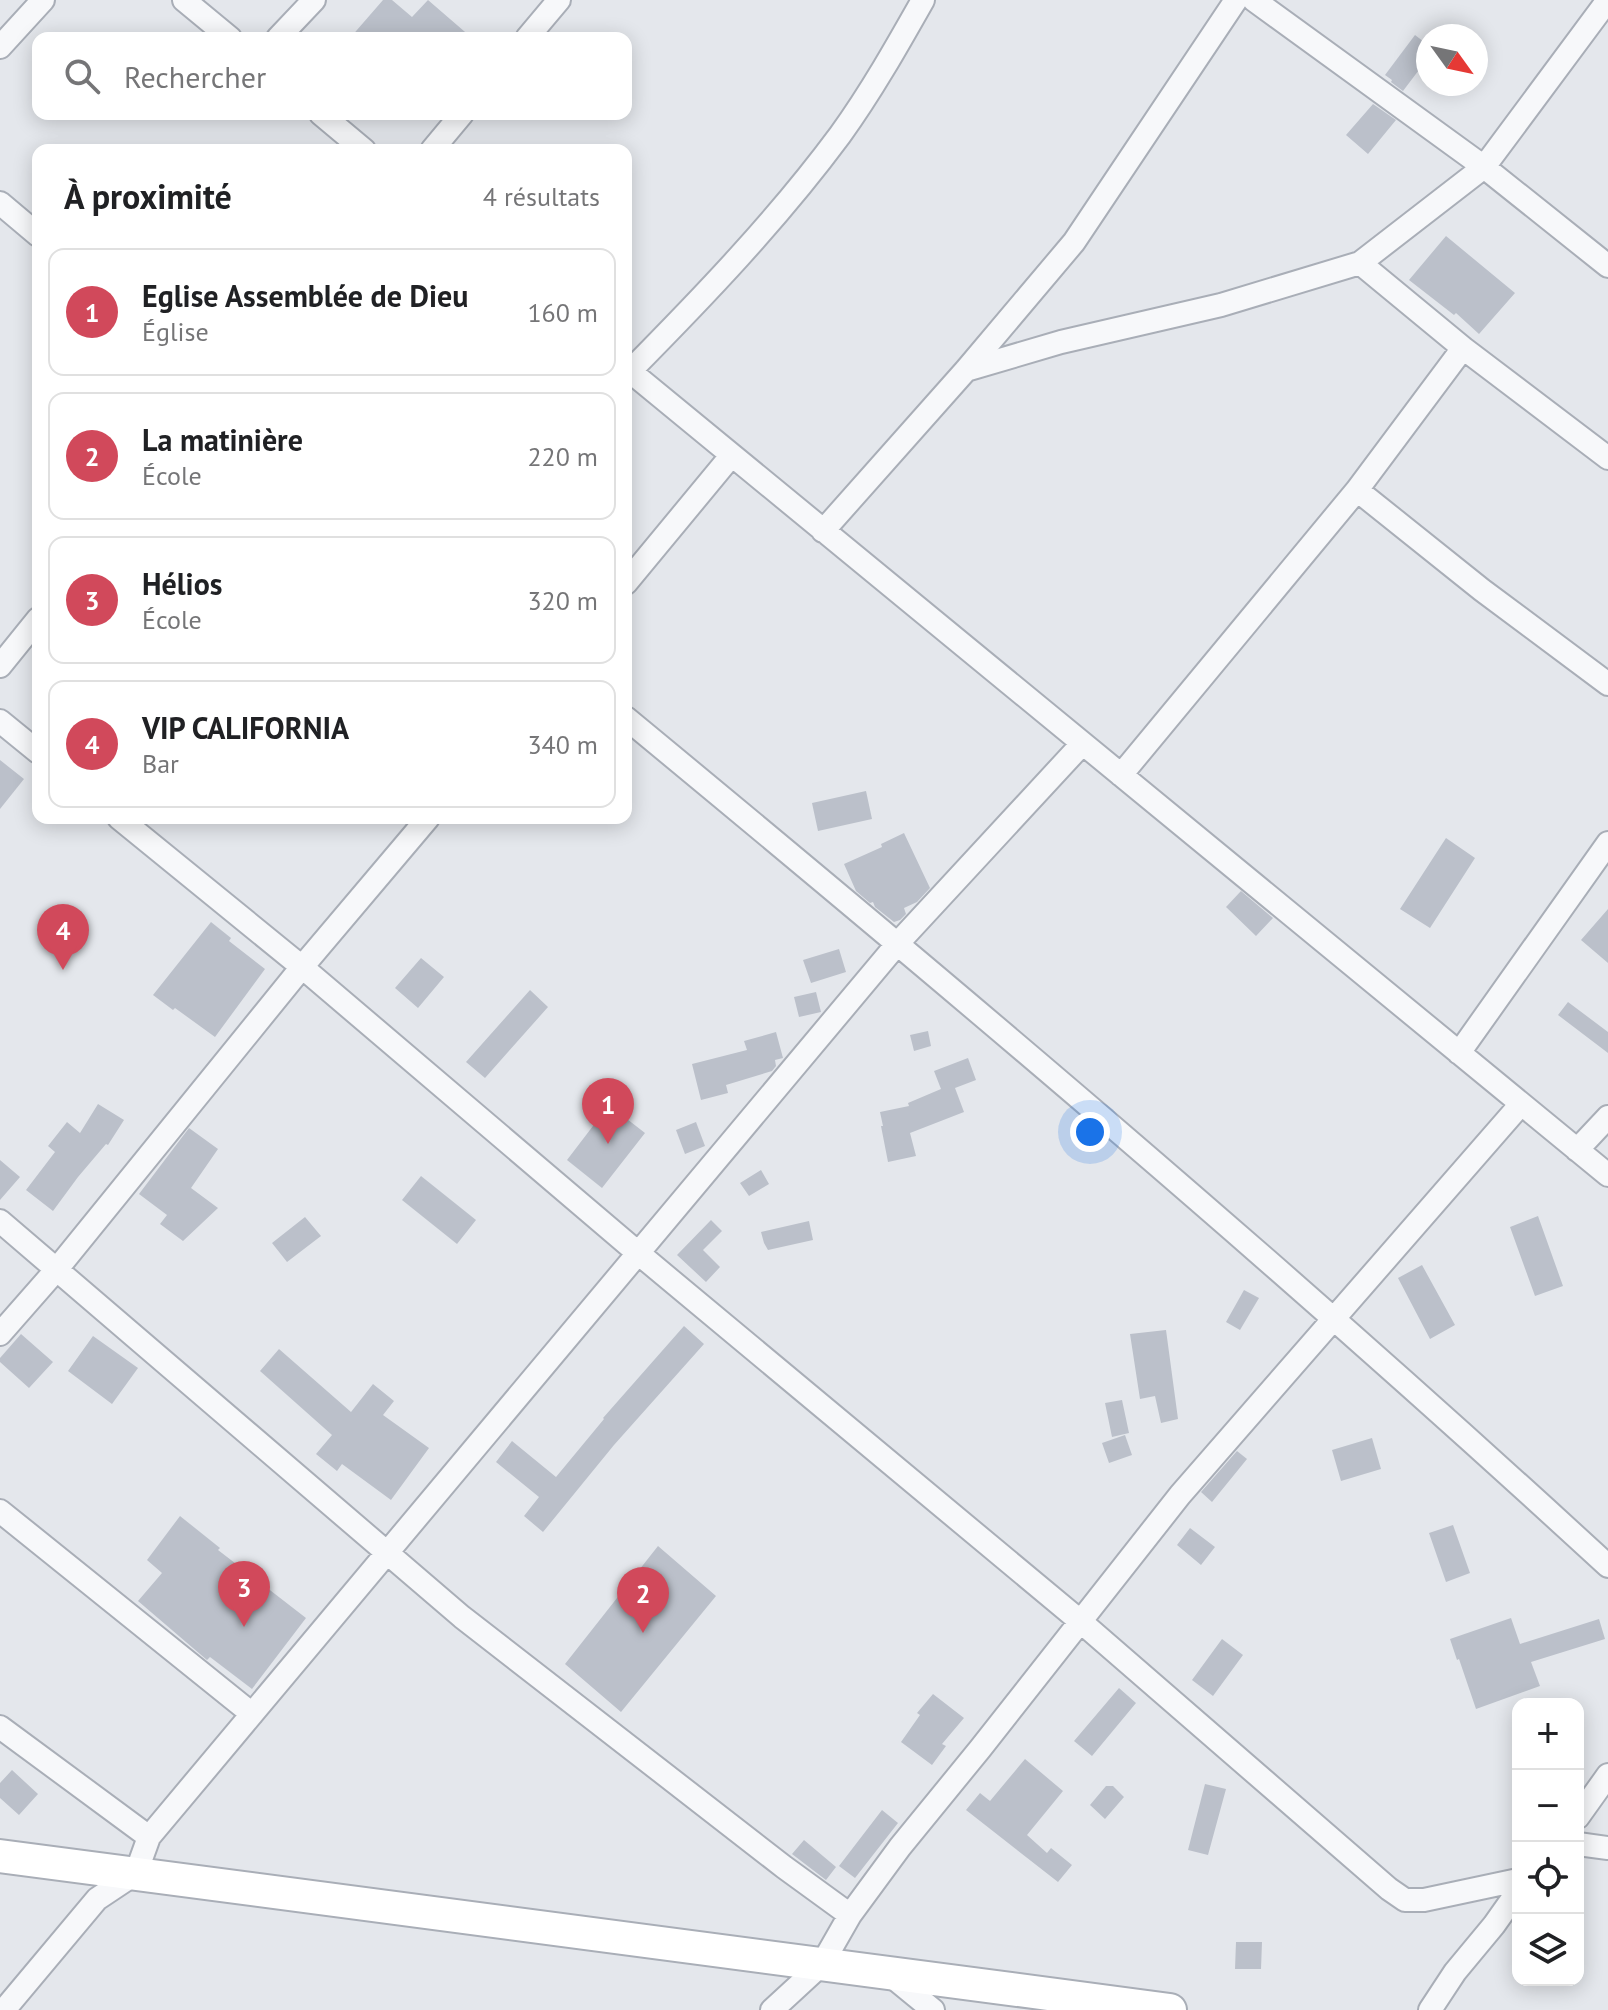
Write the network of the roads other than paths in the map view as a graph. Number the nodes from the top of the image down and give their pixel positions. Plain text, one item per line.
1 (43, 0) edge
2 (184, 0) edge
3 (314, 0) edge
4 (559, 0) edge
5 (923, 0) edge
6 (1236, 0) edge
7 (1254, 0) edge
8 (1608, 0) edge
9 (223, 32) edge
10 (284, 32) edge
11 (532, 32) edge
12 (0, 47) edge
13 (328, 120) edge
14 (457, 120) edge
15 (357, 144) edge
16 (437, 144) edge
17 (1484, 167) junction
18 (0, 203) edge
19 (32, 230) edge
20 (1360, 263) junction
21 (1608, 266) edge
22 (1463, 348) junction
23 (632, 366) edge
24 (966, 370) junction
25 (632, 373) edge
26 (731, 456) junction
27 (1608, 458) edge
28 (1357, 490) junction
29 (823, 531) junction
30 (632, 576) edge
31 (32, 626) edge
32 (0, 666) edge
33 (1608, 684) edge
34 (0, 721) edge
35 (632, 723) edge
36 (1082, 744) junction
37 (32, 747) edge
38 (1121, 775) junction
39 (126, 824) edge
40 (423, 824) edge
41 (1608, 843) edge
42 (898, 943) junction
43 (302, 967) junction
44 (1459, 1053) junction
45 (1521, 1104) junction
46 (1608, 1117) edge
47 (1577, 1150) junction
48 (1608, 1175) edge
49 (0, 1221) edge
50 (638, 1253) junction
51 (57, 1269) junction
52 (1334, 1318) junction
53 (0, 1334) edge
54 (0, 1511) edge
55 (387, 1553) junction
56 (1608, 1566) edge
57 (1080, 1621) junction
58 (252, 1714) junction
59 (0, 1727) edge
60 (1608, 1775) edge
61 (1584, 1809) edge
62 (149, 1837) junction
63 (1584, 1845) edge
64 (1608, 1848) edge
65 (0, 1856) edge
66 (136, 1873) junction
67 (1512, 1881) edge
68 (1512, 1900) edge
69 (850, 1915) junction
70 (822, 1964) junction
71 (888, 1973) junction
72 (4, 2010) edge
73 (772, 2010) edge
74 (933, 2010) edge
75 (1170, 2010) edge
76 (1430, 2010) edge

1 - 12 street
2 - 9 street
3 - 10 street
4 - 11 street
5 - 23 street
6 - 24 street
7 - 17 street
8 - 17 street
13 - 15 street
14 - 16 street
17 - 20 street
17 - 21 street
18 - 19 street
20 - 22 street
20 - 24 street
22 - 27 street
22 - 28 street
24 - 29 street
25 - 26 street
26 - 29 street
26 - 30 street
28 - 33 street
28 - 38 street
29 - 36 street
31 - 32 street
34 - 37 street
35 - 42 street
36 - 38 street
36 - 42 street
38 - 44 street
39 - 43 street
40 - 43 street
41 - 44 street
42 - 50 street
42 - 52 street
43 - 50 street
43 - 51 street
44 - 45 street
45 - 47 street
45 - 52 street
46 - 47 street
47 - 48 street
49 - 51 street
50 - 55 street
50 - 57 street
51 - 53 street
51 - 55 street
52 - 56 street
52 - 57 street
54 - 58 street
55 - 58 street
55 - 69 street
57 - 67 street
57 - 69 street
58 - 62 street
59 - 62 street
60 - 61 street
62 - 66 street
63 - 64 street
65 - 66 main road
66 - 70 main road
66 - 72 street
68 - 76 street
69 - 70 street
70 - 71 main road
70 - 73 street
71 - 74 street
71 - 75 main road

